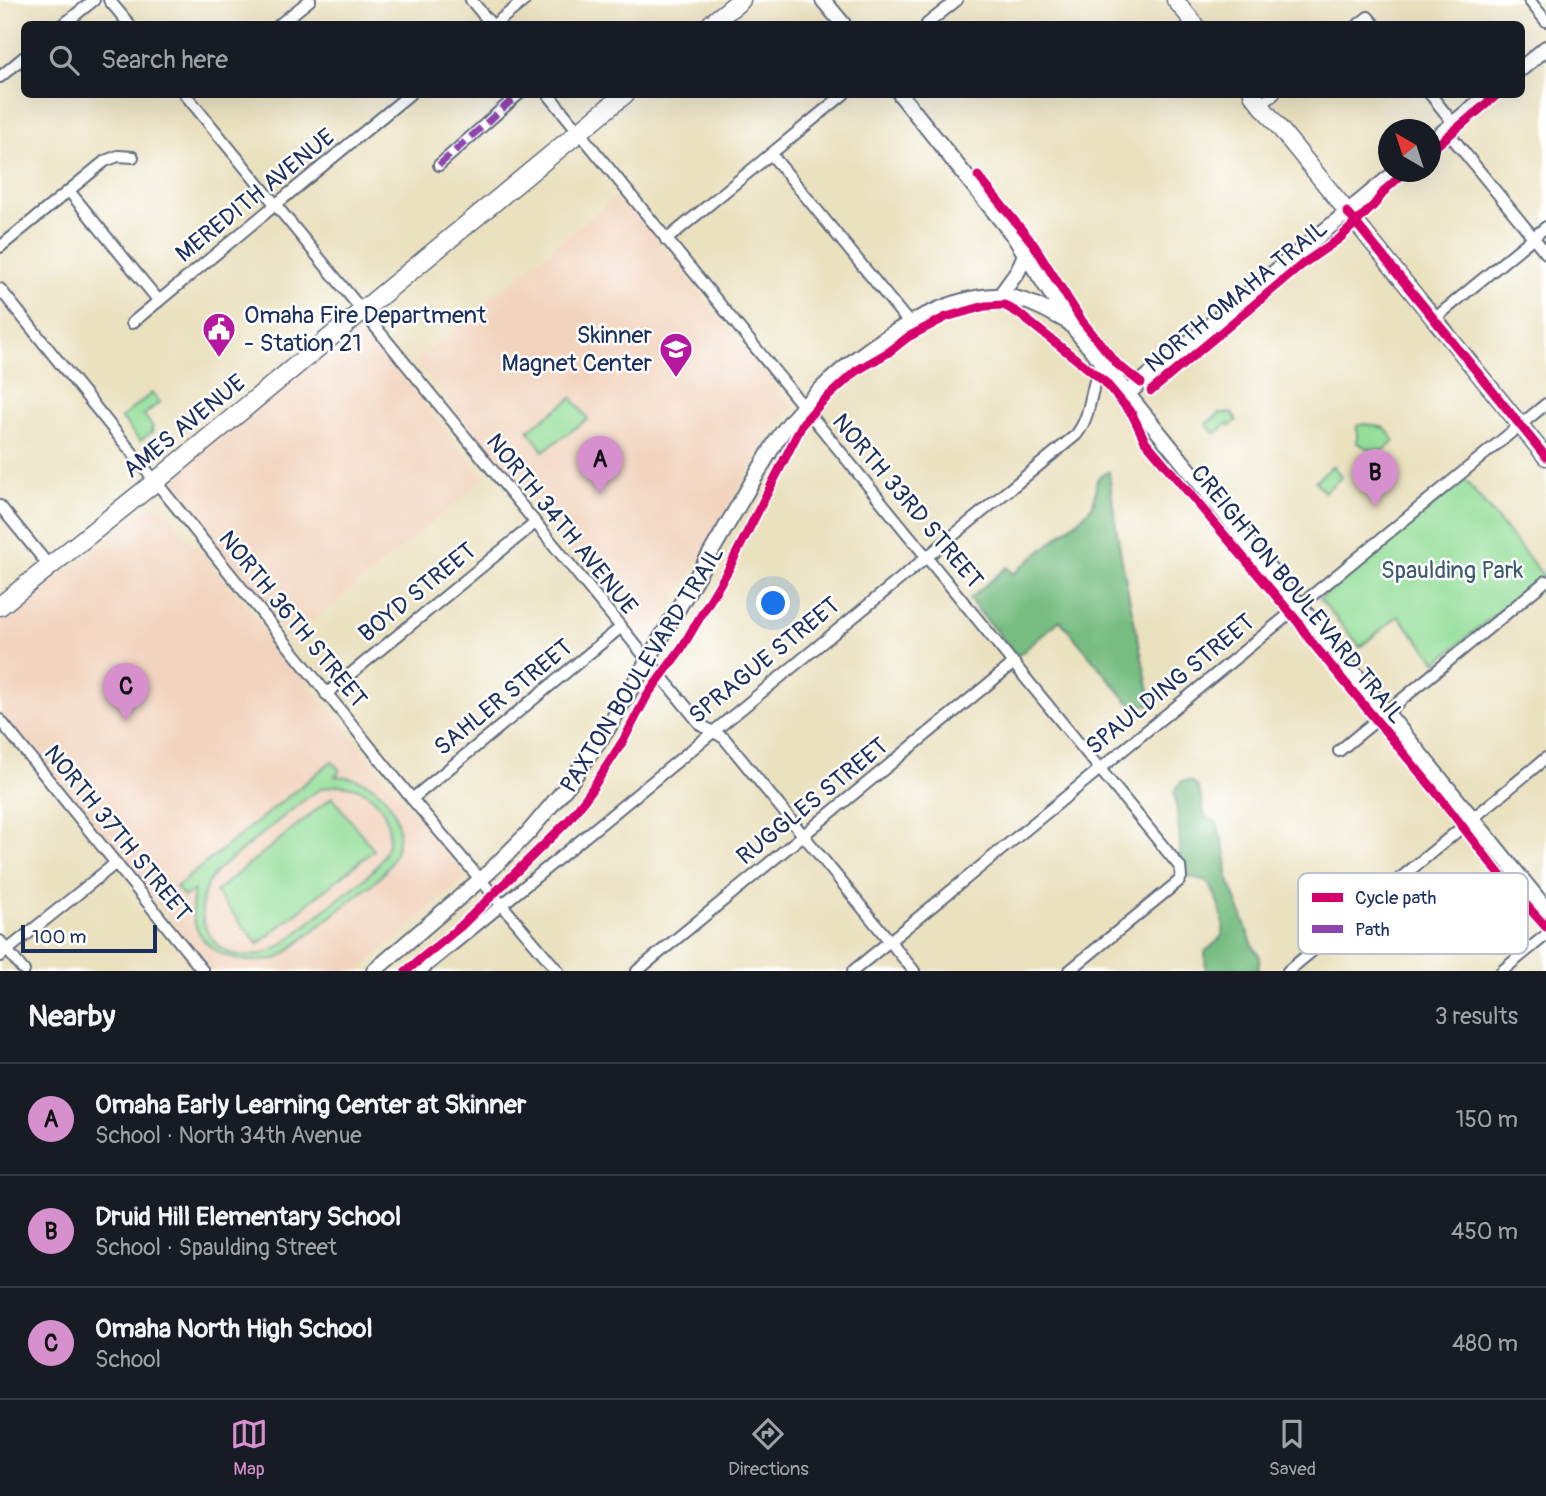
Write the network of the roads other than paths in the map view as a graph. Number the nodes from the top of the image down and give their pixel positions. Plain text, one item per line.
1 (94, 0) edge
2 (109, 0) edge
3 (310, 0) edge
4 (471, 0) edge
5 (525, 0) edge
6 (741, 0) edge
7 (823, 0) edge
8 (957, 0) edge
9 (1175, 0) edge
10 (1529, 0) edge
11 (68, 21) edge
12 (126, 21) edge
13 (284, 21) edge
14 (490, 21) edge
15 (497, 21) edge
16 (715, 21) edge
17 (840, 21) edge
18 (932, 21) edge
19 (1192, 21) edge
20 (1546, 21) edge
21 (1546, 48) edge
22 (21, 60) edge
23 (1525, 65) edge
24 (0, 77) edge
25 (191, 98) edge
26 (405, 98) edge
27 (514, 98) edge
28 (551, 98) edge
29 (620, 98) edge
30 (839, 98) edge
31 (903, 98) edge
32 (1262, 98) edge
33 (1432, 98) edge
34 (1484, 98) edge
35 (1450, 127) junction
36 (579, 132) junction
37 (1441, 134) edge
38 (771, 154) junction
39 (133, 157) dead end
40 (439, 165) dead end
41 (1384, 182) edge
42 (69, 191) junction
43 (275, 206) junction
44 (1347, 212) junction
45 (1546, 226) edge
46 (1533, 237) junction
47 (666, 240) junction
48 (0, 247) edge
49 (1026, 252) junction
50 (1546, 253) edge
51 (0, 289) edge
52 (1000, 296) junction
53 (159, 301) junction
54 (362, 310) junction
55 (1434, 319) junction
56 (1069, 322) junction
57 (132, 323) dead end
58 (910, 324) junction
59 (1102, 362) junction
60 (1128, 393) junction
61 (1546, 404) edge
62 (802, 407) junction
63 (1520, 425) junction
64 (1546, 457) edge
65 (155, 482) junction
66 (0, 506) edge
67 (534, 524) junction
68 (927, 557) junction
69 (50, 567) junction
70 (1546, 581) edge
71 (1300, 605) junction
72 (0, 606) edge
73 (620, 628) junction
74 (648, 661) junction
75 (1014, 663) junction
76 (326, 694) junction
77 (1386, 712) junction
78 (0, 720) edge
79 (713, 732) junction
80 (1339, 751) dead end
81 (1546, 758) edge
82 (1100, 769) junction
83 (412, 799) junction
84 (1473, 818) junction
85 (803, 835) junction
86 (116, 863) junction
87 (1406, 873) edge
88 (1517, 873) edge
89 (479, 880) junction
90 (1528, 887) edge
91 (502, 905) junction
92 (1546, 909) edge
93 (1546, 935) edge
94 (890, 941) junction
95 (2, 949) edge
96 (1528, 950) edge
97 (1308, 954) edge
98 (1523, 954) edge
99 (377, 970) edge
100 (24, 971) edge
101 (203, 971) edge
102 (421, 971) edge
103 (558, 971) edge
104 (637, 971) edge
105 (853, 971) edge
106 (914, 971) edge
107 (1069, 971) edge
108 (1287, 971) edge
109 (1502, 971) edge

1 - 11 street
2 - 12 street
3 - 13 street
4 - 14 street
5 - 15 street
6 - 16 main road
7 - 17 street
8 - 18 street
9 - 19 main road
10 - 20 street
21 - 23 street
22 - 24 street
25 - 43 street, NORTH 34TH AVENUE
26 - 43 street, MEREDITH AVENUE
27 - 40 street
28 - 36 street, NORTH 33RD STREET
29 - 36 main road, AMES AVENUE
30 - 38 street
31 - 49 street
32 - 44 main road
33 - 35 street
34 - 35 street
35 - 37 street
35 - 46 street
36 - 47 street, NORTH 33RD STREET
36 - 54 main road, AMES AVENUE
38 - 47 street
38 - 58 street
39 - 42 street
41 - 44 street
42 - 48 street
42 - 53 street
43 - 53 street, MEREDITH AVENUE
43 - 54 street, NORTH 34TH AVENUE
44 - 55 main road
44 - 60 street
45 - 46 street
46 - 50 street
46 - 55 street
47 - 62 street, NORTH 33RD STREET
49 - 52 street
49 - 56 street
51 - 65 street, NORTH 36TH STREET
52 - 56 street
52 - 58 street
53 - 57 street, MEREDITH AVENUE
54 - 65 main road, AMES AVENUE
54 - 67 street, NORTH 34TH AVENUE
55 - 63 main road
56 - 59 street
58 - 62 street
59 - 60 street
59 - 68 street, SPRAGUE STREET
60 - 71 street
61 - 63 street, SPAULDING STREET
62 - 68 street, NORTH 33RD STREET
62 - 74 street
63 - 64 main road
63 - 71 street, SPAULDING STREET
65 - 69 main road, AMES AVENUE
65 - 76 street, NORTH 36TH STREET
66 - 69 street
67 - 73 street, NORTH 34TH AVENUE
67 - 76 street, BOYD STREET
68 - 75 street, NORTH 33RD STREET
68 - 79 street, SPRAGUE STREET
69 - 72 main road, AMES AVENUE
70 - 77 street
71 - 77 street
71 - 82 street, SPAULDING STREET
73 - 74 street, NORTH 34TH AVENUE
73 - 83 street, SAHLER STREET
74 - 79 street, NORTH 34TH AVENUE
74 - 89 street
75 - 82 street, NORTH 33RD STREET
75 - 85 street, RUGGLES STREET
76 - 83 street, NORTH 36TH STREET
77 - 80 street
77 - 84 street
78 - 86 street, NORTH 37TH STREET
79 - 85 street, NORTH 34TH AVENUE
79 - 91 street, SPRAGUE STREET
81 - 84 street
82 - 94 street, SPAULDING STREET
82 - 107 street, NORTH 33RD STREET
83 - 89 street, NORTH 36TH STREET
84 - 87 street
84 - 88 street
85 - 94 street, NORTH 34TH AVENUE
85 - 104 street, RUGGLES STREET
86 - 95 street
86 - 101 street, NORTH 37TH STREET
89 - 91 street, NORTH 36TH STREET
89 - 99 street
90 - 92 street
91 - 102 street, SPRAGUE STREET
91 - 103 street, NORTH 36TH STREET
93 - 96 street
94 - 105 street, SPAULDING STREET
94 - 106 street, NORTH 34TH AVENUE
95 - 100 street
97 - 108 street
98 - 109 street

